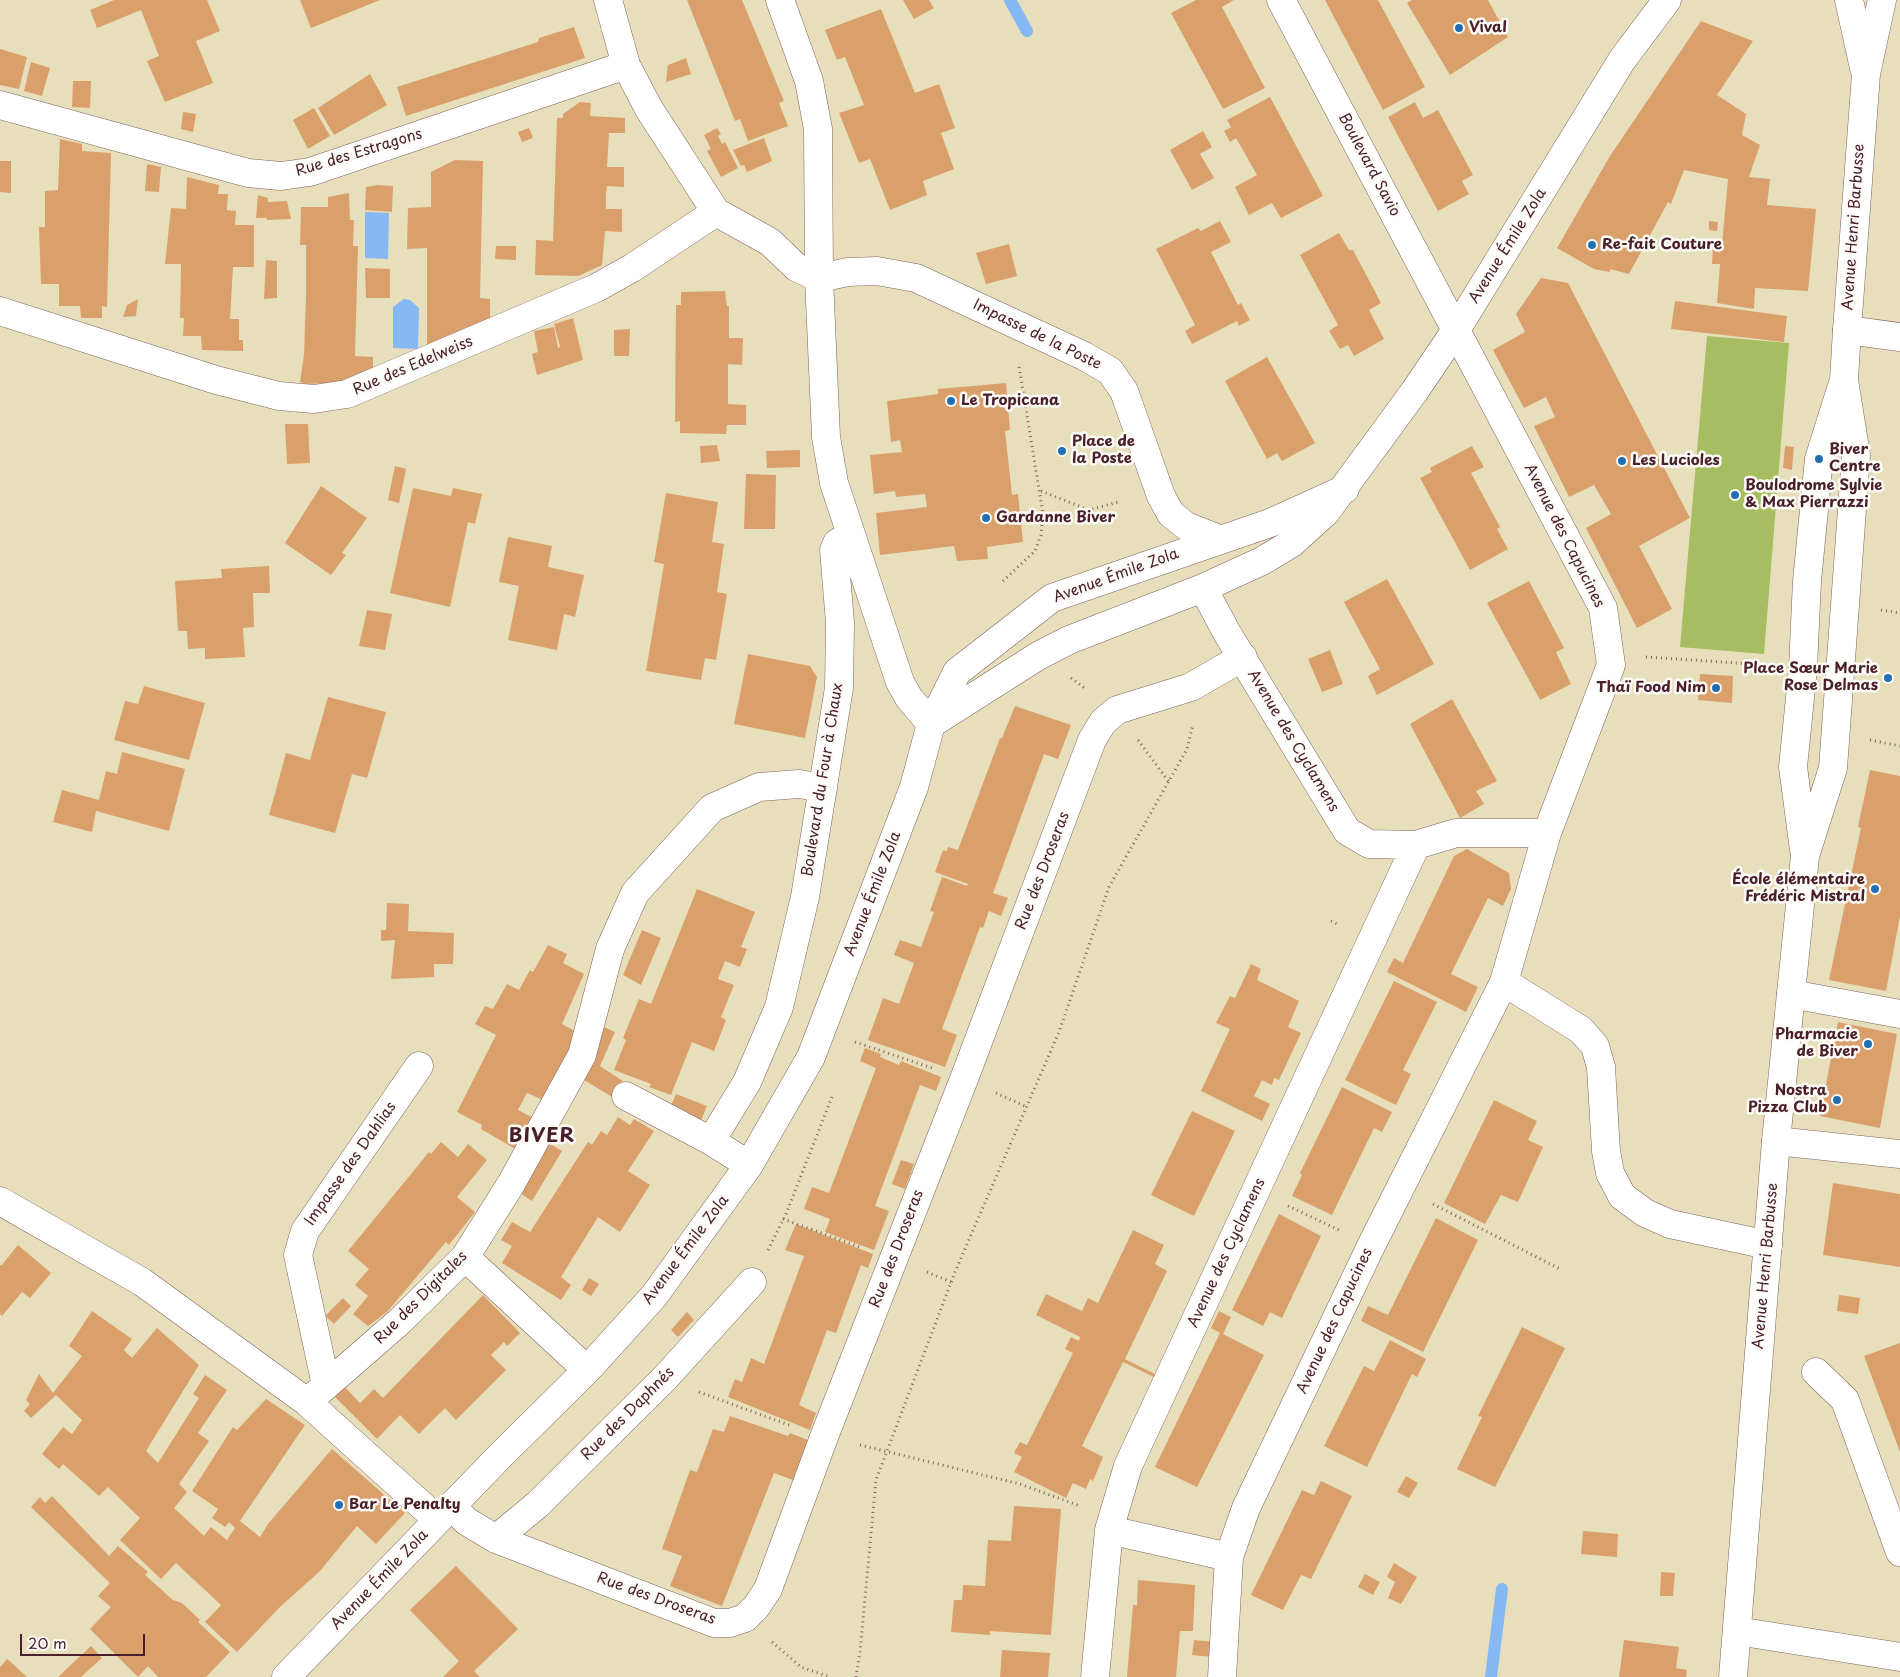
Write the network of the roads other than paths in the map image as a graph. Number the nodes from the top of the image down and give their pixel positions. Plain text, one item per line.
1 (608, 0) edge
2 (780, 0) edge
3 (1281, 0) edge
4 (1667, 0) edge
5 (1849, 0) edge
6 (1882, 0) edge
7 (626, 65) junction
8 (1866, 74) junction
9 (0, 104) edge
10 (716, 212) junction
11 (819, 278) junction
12 (0, 311) edge
13 (1456, 330) junction
14 (1847, 330) junction
15 (1900, 337) edge
16 (1844, 380) junction
17 (1345, 489) junction
18 (849, 536) junction
19 (1220, 539) junction
20 (1203, 588) junction
21 (1243, 657) junction
22 (931, 724) junction
23 (823, 788) junction
24 (1547, 834) junction
25 (1416, 845) junction
26 (1805, 856) junction
27 (1504, 982) junction
28 (1790, 994) junction
29 (1900, 1014) edge
30 (420, 1066) dead end
31 (626, 1096) dead end
32 (711, 1141) junction
33 (1776, 1141) junction
34 (1900, 1154) edge
35 (749, 1164) junction
36 (0, 1201) edge
37 (1768, 1245) junction
38 (465, 1257) junction
39 (752, 1282) dead end
40 (587, 1370) junction
41 (1816, 1372) dead end
42 (317, 1393) junction
43 (445, 1513) junction
44 (1109, 1530) junction
45 (496, 1539) junction
46 (1900, 1552) edge
47 (1230, 1557) junction
48 (1737, 1631) junction
49 (1900, 1657) edge
50 (286, 1677) edge
51 (1095, 1677) edge
52 (1222, 1677) edge
53 (1733, 1677) edge

1 - 7 street
2 - 11 street
3 - 13 street, Boulevard Savio
4 - 13 street, Avenue Émile Zola
5 - 8 street, Avenue Henri Barbusse
6 - 8 street, Avenue Henri Barbusse
7 - 9 street, Rue des Estragons
7 - 10 street
8 - 14 street, Avenue Henri Barbusse
10 - 11 street
10 - 12 street, Rue des Edelweiss
11 - 18 street
11 - 19 street, Impasse de la Poste
13 - 17 street, Avenue Émile Zola
13 - 24 street, Avenue des Capucines
14 - 15 street
14 - 16 street, Avenue Henri Barbusse
16 - 26 street, Avenue Henri Barbusse
16 - 26 street, Avenue Henri Barbusse
17 - 19 street, Avenue Émile Zola
17 - 20 street, Avenue Émile Zola
18 - 22 street
18 - 23 street, Boulevard du Four à Chaux
19 - 22 street, Avenue Émile Zola
20 - 21 street, Avenue des Cyclamens
20 - 22 street, Avenue Émile Zola
21 - 25 street, Avenue des Cyclamens
21 - 45 street, Rue des Droseras
22 - 35 street, Avenue Émile Zola
23 - 32 street, Boulevard du Four à Chaux
23 - 38 street, Rue des Digitales
24 - 25 street, Avenue des Cyclamens
24 - 27 street, Avenue des Capucines
25 - 44 street, Avenue des Cyclamens
26 - 28 street, Avenue Henri Barbusse
27 - 37 street
27 - 47 street, Avenue des Capucines
28 - 29 street
28 - 33 street, Avenue Henri Barbusse
30 - 42 street, Impasse des Dahlias
31 - 32 street
32 - 35 street
33 - 34 street
33 - 37 street, Avenue Henri Barbusse
35 - 40 street, Avenue Émile Zola
36 - 42 street, Rue des Droseras
37 - 48 street, Avenue Henri Barbusse
38 - 40 street
38 - 42 street, Rue des Digitales
39 - 45 street, Rue des Daphnés
40 - 43 street, Avenue Émile Zola
41 - 46 street
42 - 43 street, Rue des Droseras
43 - 45 street, Rue des Droseras
43 - 50 street, Avenue Émile Zola
44 - 47 street
44 - 51 street, Avenue des Cyclamens
47 - 52 street, Avenue des Capucines
48 - 49 street
48 - 53 street, Avenue Henri Barbusse

